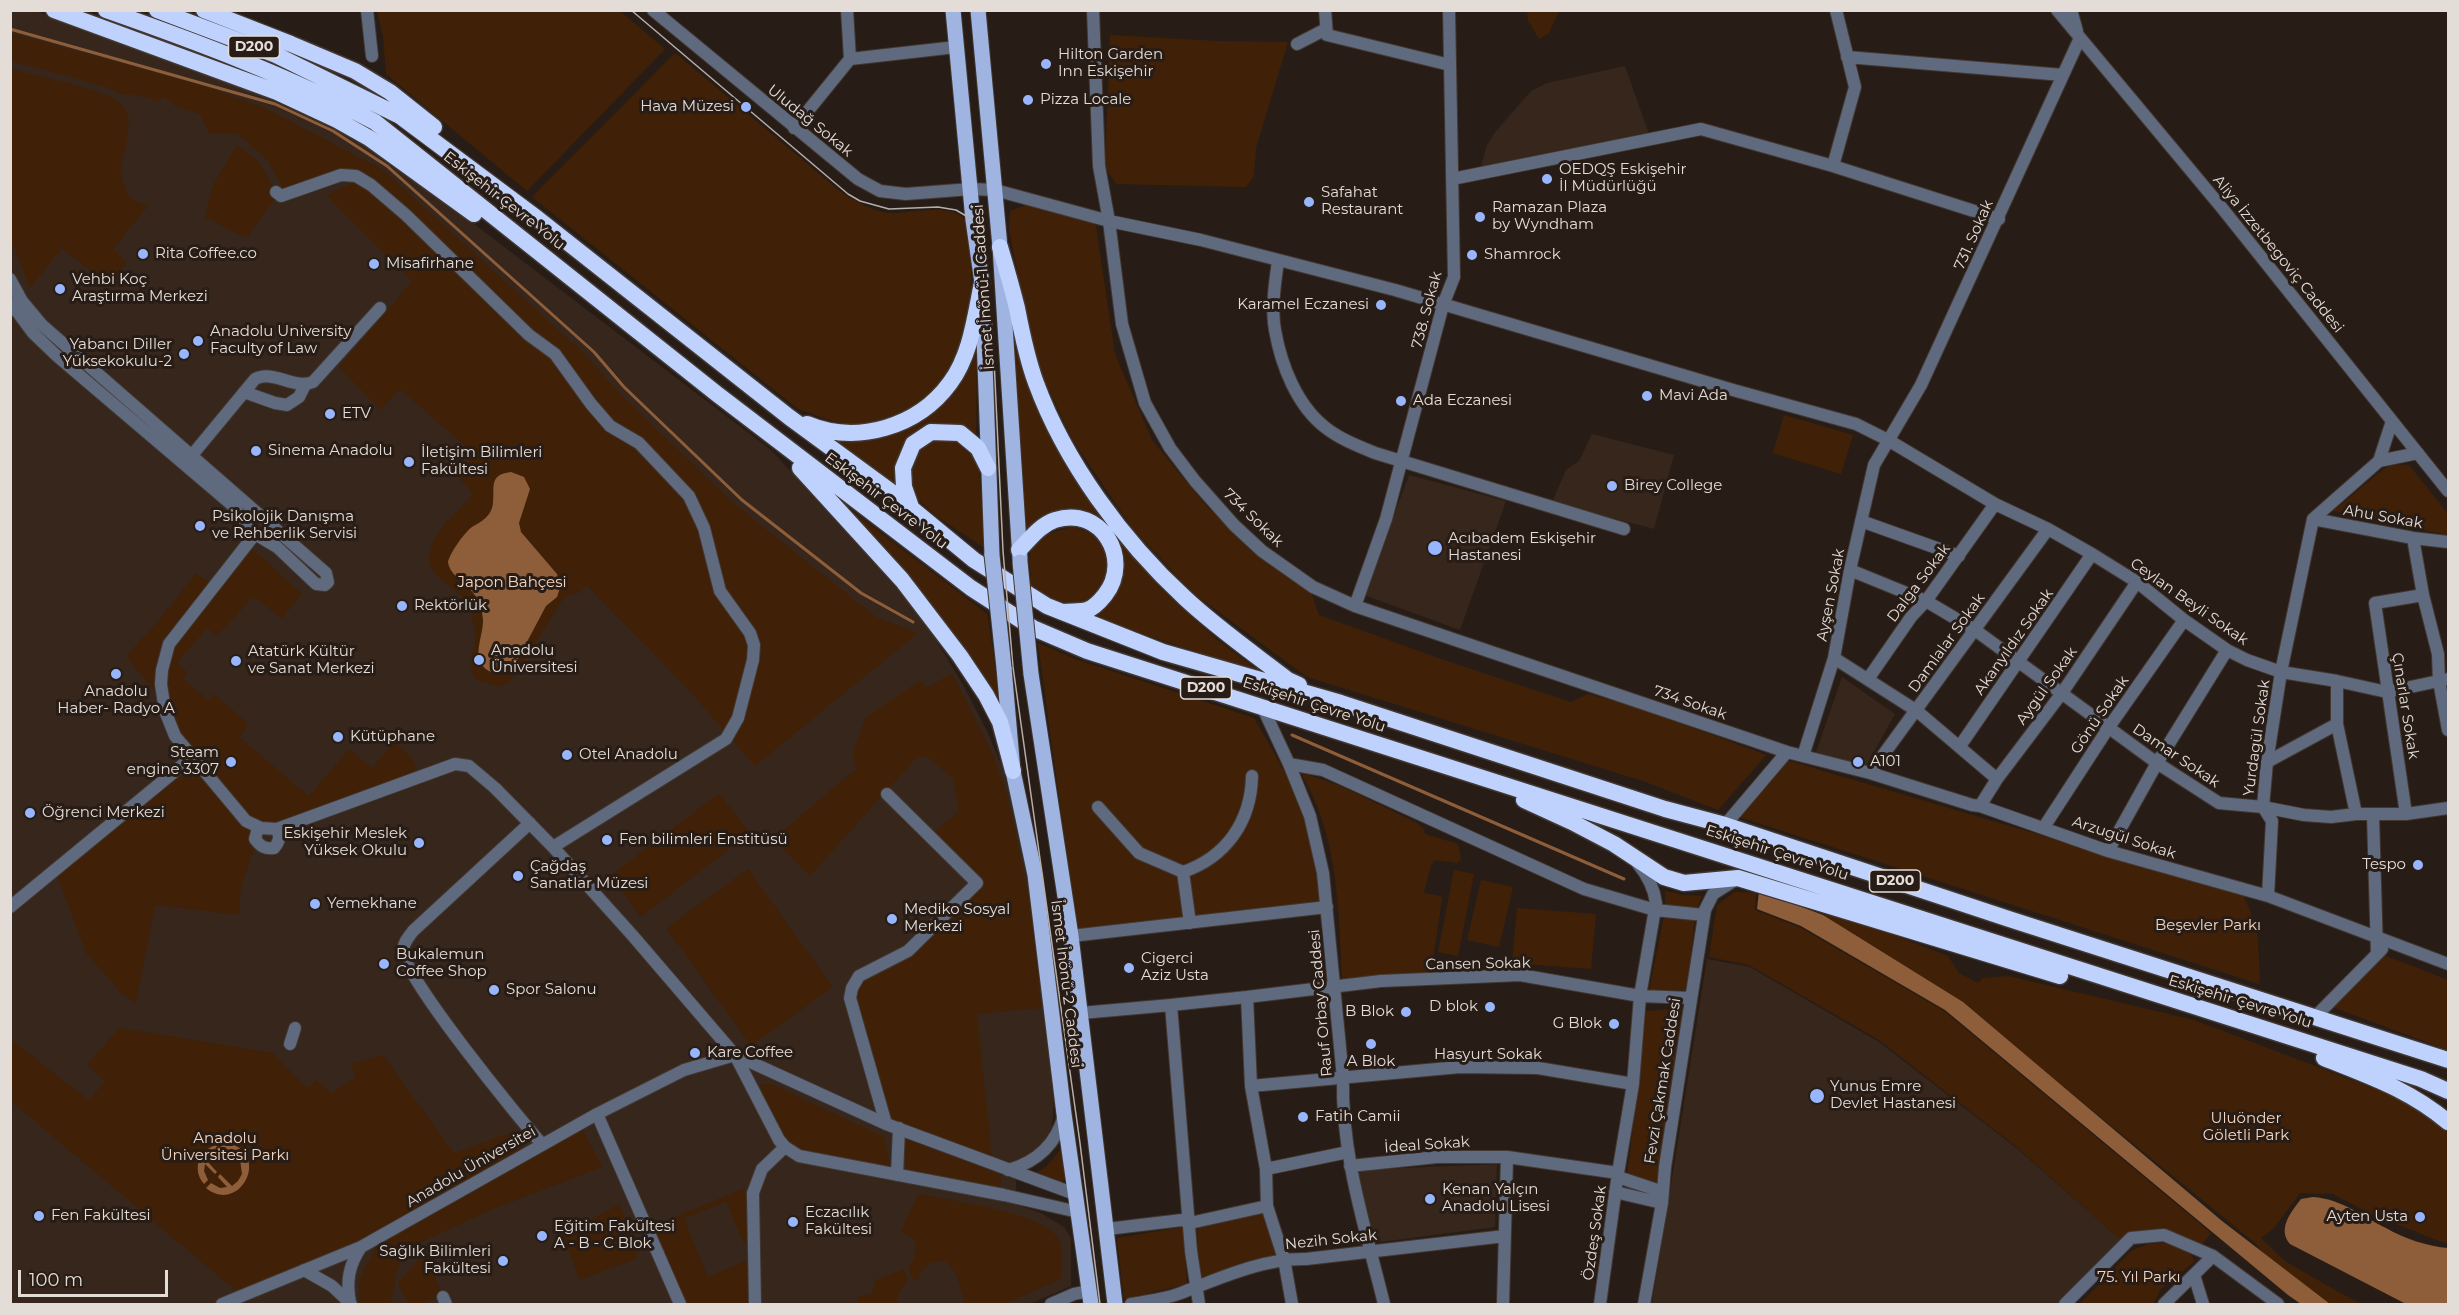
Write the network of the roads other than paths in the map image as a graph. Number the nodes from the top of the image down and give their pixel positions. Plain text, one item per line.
1 (54, 10) edge
2 (106, 10) edge
3 (157, 10) edge
4 (204, 10) edge
5 (367, 10) edge
6 (653, 10) edge
7 (847, 10) edge
8 (953, 10) edge
9 (978, 10) edge
10 (1093, 10) edge
11 (1325, 10) edge
12 (1449, 10) edge
13 (1836, 10) edge
14 (2057, 10) edge
15 (2071, 10) edge
16 (1326, 29) junction
17 (2079, 38) junction
18 (1298, 44) dead end
19 (956, 48) junction
20 (372, 56) dead end
21 (1847, 57) junction
22 (850, 59) junction
23 (1450, 65) junction
24 (2063, 75) junction
25 (794, 128) junction
26 (1833, 166) junction
27 (1452, 179) junction
28 (971, 189) junction
29 (995, 190) junction
30 (276, 192) dead end
31 (538, 219) junction
32 (1998, 219) junction
33 (1109, 220) junction
34 (1000, 247) junction
35 (1278, 261) junction
36 (10, 279) edge
37 (982, 283) junction
38 (10, 302) edge
39 (1443, 305) junction
40 (380, 308) dead end
41 (636, 329) junction
42 (305, 385) junction
43 (244, 392) junction
44 (789, 417) junction
45 (2392, 421) junction
46 (773, 438) junction
47 (1888, 440) junction
48 (2418, 453) junction
49 (189, 459) junction
50 (2379, 461) junction
51 (1403, 462) junction
52 (988, 468) junction
53 (2448, 491) edge
54 (1995, 504) junction
55 (911, 508) junction
56 (260, 515) junction
57 (2313, 519) junction
58 (1861, 521) junction
59 (274, 527) junction
60 (1624, 529) dead end
61 (2048, 529) junction
62 (256, 533) junction
63 (2413, 538) junction
64 (2448, 542) edge
65 (2092, 554) junction
66 (1020, 556) junction
67 (1959, 556) junction
68 (1850, 570) junction
69 (2137, 582) junction
70 (2423, 595) junction
71 (1926, 601) junction
72 (1356, 606) junction
73 (1061, 612) junction
74 (2184, 620) junction
75 (1975, 630) junction
76 (2227, 650) junction
77 (1834, 658) junction
78 (2019, 662) junction
79 (1004, 668) joint
80 (2281, 672) junction
81 (1031, 674) joint
82 (1868, 679) junction
83 (2444, 680) edge
84 (2337, 681) junction
85 (2387, 692) junction
86 (2062, 693) junction
87 (1341, 704) junction
88 (1262, 706) junction
89 (1917, 711) junction
90 (2337, 724) junction
91 (2109, 727) junction
92 (2448, 730) edge
93 (1960, 746) junction
94 (1787, 752) junction
95 (1803, 756) junction
96 (191, 758) junction
97 (2267, 762) junction
98 (1289, 764) junction
99 (2157, 764) junction
100 (1013, 771) junction
101 (1870, 773) junction
102 (1252, 776) dead end
103 (1997, 779) junction
104 (1502, 784) junction
105 (887, 794) dead end
106 (1980, 806) junction
107 (1098, 807) dead end
108 (2263, 807) junction
109 (2448, 808) edge
110 (2356, 814) junction
111 (2406, 814) junction
112 (2373, 815) junction
113 (530, 823) junction
114 (1725, 825) junction
115 (2044, 827) junction
116 (277, 829) junction
117 (257, 831) junction
118 (553, 847) junction
119 (2108, 851) junction
120 (1632, 855) junction
121 (1184, 872) junction
122 (1738, 878) junction
123 (2268, 896) junction
124 (10, 907) edge
125 (1327, 907) junction
126 (1655, 910) junction
127 (1704, 915) junction
128 (1190, 923) junction
129 (1071, 936) junction
130 (2377, 936) junction
131 (2389, 941) junction
132 (2377, 953) junction
133 (2448, 964) edge
134 (1335, 987) junction
135 (1640, 996) junction
136 (1247, 997) junction
137 (1691, 998) junction
138 (1171, 1005) junction
139 (2191, 1006) junction
140 (1081, 1013) junction
141 (2314, 1018) junction
142 (295, 1028) dead end
143 (2264, 1029) junction
144 (290, 1044) dead end
145 (735, 1055) junction
146 (2448, 1060) edge
147 (1343, 1078) junction
148 (1633, 1084) junction
149 (1251, 1086) junction
150 (2448, 1091) edge
151 (597, 1114) junction
152 (1064, 1114) junction
153 (2448, 1122) edge
154 (886, 1124) junction
155 (899, 1128) junction
156 (542, 1144) junction
157 (785, 1147) junction
158 (1348, 1152) junction
159 (1507, 1157) junction
160 (1350, 1166) junction
161 (1266, 1169) junction
162 (1008, 1170) junction
163 (897, 1175) junction
164 (1618, 1175) junction
165 (1616, 1192) junction
166 (1075, 1194) junction
167 (1662, 1197) junction
168 (1268, 1206) junction
169 (1078, 1212) junction
170 (1190, 1223) junction
171 (1107, 1229) junction
172 (1505, 1236) junction
173 (361, 1247) junction
174 (1371, 1251) junction
175 (2213, 1256) junction
176 (1284, 1259) junction
177 (304, 1270) junction
178 (2194, 1275) junction
179 (1195, 1287) junction
180 (2176, 1291) junction
181 (1090, 1298) edge
182 (351, 1303) edge
183 (222, 1305) edge
184 (680, 1305) edge
185 (755, 1305) edge
186 (1051, 1305) edge
187 (1115, 1305) edge
188 (1131, 1305) edge
189 (1199, 1305) edge
190 (1292, 1305) edge
191 (1384, 1305) edge
192 (1503, 1305) edge
193 (1600, 1305) edge
194 (1644, 1305) edge
195 (2065, 1305) edge
196 (2164, 1305) edge
197 (2180, 1305) edge
198 (2203, 1305) edge
199 (2278, 1305) edge

1 - 41 highway
2 - 41 highway, Eskişehir Çevre Yolu / D200
3 - 31 highway, Eskişehir Çevre Yolu / D200
4 - 31 highway
5 - 20 street
6 - 25 street, Uludağ Sokak
7 - 22 street
8 - 19 main road, İsmet İnönü-1 Caddesi
9 - 29 main road, İsmet İnönü-1 Caddesi
10 - 33 street, 734 Sokak
11 - 16 street
12 - 23 street, 738. Sokak
13 - 21 street
14 - 17 street, Aliya İzzetbegoviç Caddesi
15 - 17 street
16 - 18 street
16 - 23 street
17 - 24 street, 731. Sokak
17 - 45 street, Aliya İzzetbegoviç Caddesi
19 - 22 street
19 - 28 main road, İsmet İnönü-1 Caddesi
21 - 24 street
21 - 26 street
22 - 25 street
23 - 27 street, 738. Sokak
24 - 32 street, 731. Sokak
25 - 28 street, Uludağ Sokak
26 - 27 street
26 - 32 street
27 - 39 street, 738. Sokak
28 - 29 street, Uludağ Sokak
28 - 37 main road, İsmet İnönü-1 Caddesi
29 - 33 street, Uludağ Sokak
29 - 34 main road, İsmet İnönü-1 Caddesi
30 - 118 street
31 - 44 highway, Eskişehir Çevre Yolu / D200
32 - 47 street, 731. Sokak
33 - 35 street, Uludağ Sokak
33 - 72 street, 734 Sokak
34 - 66 main road, İsmet İnönü-1 Caddesi
34 - 87 highway
35 - 39 street, Uludağ Sokak
35 - 51 street
36 - 49 street
37 - 44 highway
37 - 52 main road, İsmet İnönü-1 Caddesi
38 - 49 street
39 - 47 street, Ceylan Beyli Sokak
39 - 51 street, 738. Sokak
40 - 42 street
41 - 46 highway, Eskişehir Çevre Yolu / D200
42 - 43 street
42 - 43 street
43 - 49 street
44 - 55 highway, Eskişehir Çevre Yolu / D200
45 - 48 street, Aliya İzzetbegoviç Caddesi
45 - 50 street
46 - 88 highway, Eskişehir Çevre Yolu / D200
46 - 100 highway
47 - 54 street, Ceylan Beyli Sokak
47 - 58 street, Ayşen Sokak
48 - 50 street
48 - 53 street, Aliya İzzetbegoviç Caddesi
49 - 56 street
49 - 62 street
50 - 57 street
51 - 60 street
51 - 72 street, 738. Sokak
52 - 55 highway
52 - 79 main road, İsmet İnönü-1 Caddesi, bridge
54 - 61 street, Ceylan Beyli Sokak
54 - 67 street, Dalga Sokak
55 - 73 highway, Eskişehir Çevre Yolu / D200
56 - 59 street
56 - 62 street
57 - 63 street, Ahu Sokak
57 - 80 street, Yurdagül Sokak
58 - 67 street
58 - 68 street, Ayşen Sokak
59 - 62 street
59 - 62 street
61 - 65 street, Ceylan Beyli Sokak
61 - 75 street, Damlalar Sokak
62 - 96 street
63 - 64 street, Ahu Sokak
63 - 70 street
65 - 69 street, Ceylan Beyli Sokak
65 - 78 street, Akanyıldız Sokak
66 - 73 highway
66 - 81 main road, İsmet İnönü-1 Caddesi, bridge
67 - 71 street, Dalga Sokak
68 - 71 street, Damar Sokak
68 - 77 street, Ayşen Sokak
69 - 74 street, Ceylan Beyli Sokak
69 - 86 street, Aygül Sokak
70 - 83 street
70 - 85 street, Çınarlar Sokak
71 - 75 street, Damar Sokak
71 - 82 street, Dalga Sokak
72 - 94 street, 734 Sokak
73 - 87 highway, Eskişehir Çevre Yolu / D200
74 - 76 street, Ceylan Beyli Sokak
74 - 91 street, Gönü Sokak
75 - 78 street, Damar Sokak
75 - 89 street, Damlalar Sokak
76 - 80 street, Ceylan Beyli Sokak
76 - 99 street
77 - 82 street
77 - 95 street, Ayşen Sokak
78 - 86 street, Damar Sokak
78 - 93 street, Akanyıldız Sokak
79 - 100 main road, İsmet İnönü-2 Caddesi
80 - 84 street, Ceylan Beyli Sokak
80 - 97 street, Yurdagül Sokak
81 - 129 main road, İsmet İnönü-2 Caddesi
82 - 89 street
83 - 85 street, Ceylan Beyli Sokak
83 - 92 street
84 - 85 street, Ceylan Beyli Sokak
84 - 90 street
85 - 111 street, Çınarlar Sokak
86 - 91 street, Damar Sokak
86 - 103 street, Aygül Sokak
87 - 114 highway, Eskişehir Çevre Yolu / D200
88 - 98 street, Rauf Orbay Caddesi
88 - 104 highway, Eskişehir Çevre Yolu / D200
89 - 93 street
89 - 101 street, Damlalar Sokak
90 - 97 street
90 - 110 street
91 - 99 street, Damar Sokak
91 - 115 street, Gönü Sokak
93 - 103 street
94 - 95 street, Arzugül Sokak
94 - 114 street
95 - 101 street, Arzugül Sokak
96 - 117 street
96 - 124 street
97 - 108 street, Yurdagül Sokak
98 - 125 street, Rauf Orbay Caddesi
98 - 126 street
99 - 108 street, Damar Sokak
99 - 119 street
100 - 152 main road, İsmet İnönü-2 Caddesi
101 - 106 street, Arzugül Sokak
102 - 121 street
103 - 106 street, Aygül Sokak
104 - 120 highway
104 - 139 highway, Eskişehir Çevre Yolu / D200
105 - 154 street
106 - 115 street, Arzugül Sokak
107 - 121 street
108 - 110 street, Damar Sokak
108 - 123 street
109 - 111 street, Damar Sokak
110 - 112 street, Damar Sokak
111 - 112 street, Damar Sokak
112 - 130 street
113 - 116 street
113 - 118 street
113 - 156 street
114 - 141 highway, Eskişehir Çevre Yolu / D200
115 - 119 street, Arzugül Sokak
116 - 117 street
116 - 117 street
118 - 145 street
119 - 123 street, Arzugül Sokak
120 - 122 highway
120 - 126 street
121 - 128 street
122 - 127 street, Fevzi Çakmak Caddesi
122 - 139 highway
123 - 130 street, Arzugül Sokak
125 - 128 street
125 - 134 street, Rauf Orbay Caddesi
126 - 127 street
126 - 135 street
127 - 137 street, Fevzi Çakmak Caddesi
128 - 129 street
129 - 140 main road, İsmet İnönü-2 Caddesi
130 - 131 street, Arzugül Sokak
130 - 132 street
131 - 132 street
131 - 133 street, Arzugül Sokak
132 - 141 street
134 - 135 street, Cansen Sokak
134 - 136 street, Cansen Sokak
134 - 147 street, Rauf Orbay Caddesi
135 - 137 street, Cansen Sokak
135 - 148 street
136 - 138 street, Cansen Sokak
136 - 149 street
137 - 167 street, Fevzi Çakmak Caddesi
138 - 140 street, Cansen Sokak
138 - 170 street
139 - 143 highway, Eskişehir Çevre Yolu / D200
140 - 171 main road, İsmet İnönü-2 Caddesi
141 - 146 highway, Eskişehir Çevre Yolu / D200
142 - 144 street
143 - 150 highway, Eskişehir Çevre Yolu / D200
143 - 153 highway
145 - 151 street, Anadolu Üniversitei
145 - 154 street
145 - 157 street
147 - 148 street, Hasyurt Sokak
147 - 149 street, Hasyurt Sokak
147 - 158 street, Rauf Orbay Caddesi
148 - 164 street
149 - 161 street
151 - 156 street, Anadolu Üniversitei
151 - 184 street
152 - 162 street
152 - 166 main road, İsmet İnönü-2 Caddesi
154 - 155 street
155 - 162 street
155 - 163 street
156 - 173 street, Anadolu Üniversitei
157 - 163 street
157 - 185 street
158 - 160 street, Rauf Orbay Caddesi
158 - 161 street
159 - 160 street, İdeal Sokak
159 - 164 street, Özdeş Sokak
159 - 172 street
160 - 174 street, Rauf Orbay Caddesi
161 - 168 street
162 - 166 street
163 - 169 street
164 - 165 street, Özdeş Sokak
164 - 167 street
165 - 167 street
165 - 193 street, Özdeş Sokak
166 - 169 main road, İsmet İnönü-2 Caddesi
167 - 194 street, Fevzi Çakmak Caddesi
168 - 170 street
168 - 176 street
169 - 181 main road, İsmet İnönü-2 Caddesi
170 - 171 street
170 - 179 street
171 - 187 main road, İsmet İnönü-2 Caddesi
172 - 174 street, Nezih Sokak
172 - 192 street
173 - 177 street, Anadolu Üniversitei
173 - 182 street
174 - 176 street, Nezih Sokak
174 - 191 street, Rauf Orbay Caddesi
175 - 178 street
175 - 195 street
175 - 199 street
176 - 179 street, Nezih Sokak
176 - 190 street
177 - 182 street
177 - 183 street, Anadolu Üniversitei
178 - 180 street
178 - 198 street
179 - 188 street, Nezih Sokak
179 - 189 street
180 - 196 street
180 - 197 street
181 - 186 street

